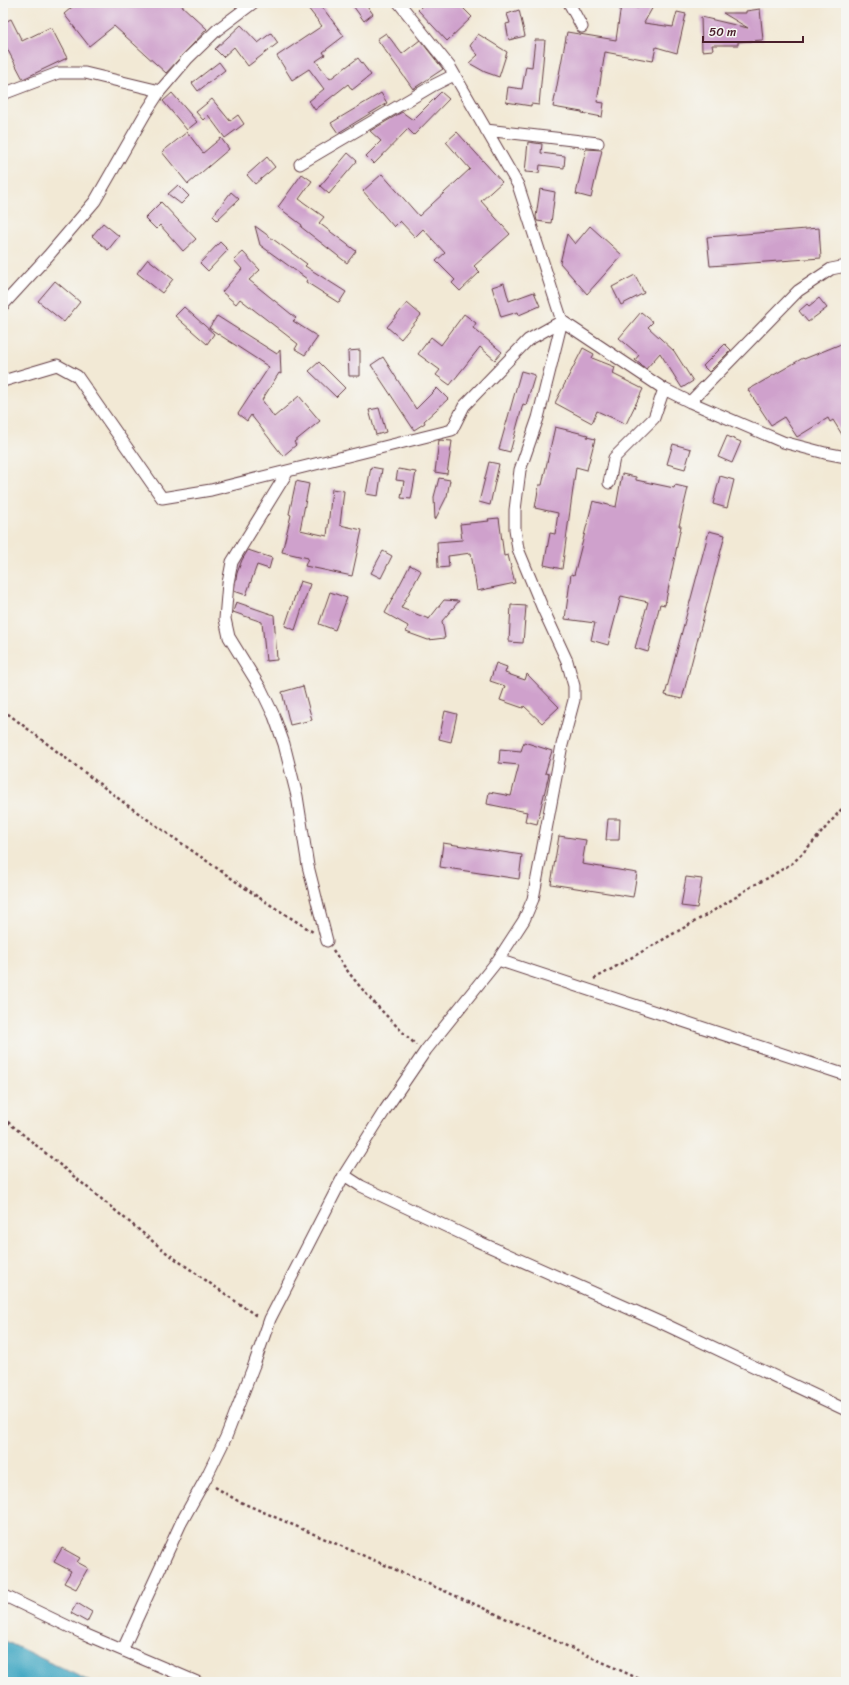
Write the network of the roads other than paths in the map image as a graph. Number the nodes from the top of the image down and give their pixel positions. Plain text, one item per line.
1 (253, 3) edge
2 (399, 3) edge
3 (569, 3) edge
4 (582, 27) dead end
5 (454, 75) junction
6 (160, 91) junction
7 (3, 94) edge
8 (486, 130) junction
9 (598, 143) dead end
10 (300, 164) dead end
11 (846, 266) edge
12 (3, 305) edge
13 (562, 321) junction
14 (3, 381) edge
15 (664, 389) junction
16 (690, 402) junction
17 (846, 457) edge
18 (288, 471) junction
19 (609, 482) dead end
20 (327, 941) road end
21 (498, 960) junction
22 (846, 1075) edge
23 (344, 1175) junction
24 (846, 1410) edge
25 (3, 1595) edge
26 (122, 1649) junction
27 (197, 1682) edge

1 - 6 street
2 - 5 street
3 - 4 street
5 - 8 street
5 - 10 street
6 - 7 street
6 - 12 street
8 - 9 street
8 - 13 street
11 - 16 street
13 - 15 street
13 - 18 street
13 - 21 street
14 - 18 street
15 - 16 street
15 - 19 street
16 - 17 street
18 - 20 street
21 - 22 street
21 - 23 street
23 - 24 street
23 - 26 street
25 - 26 street
26 - 27 street

